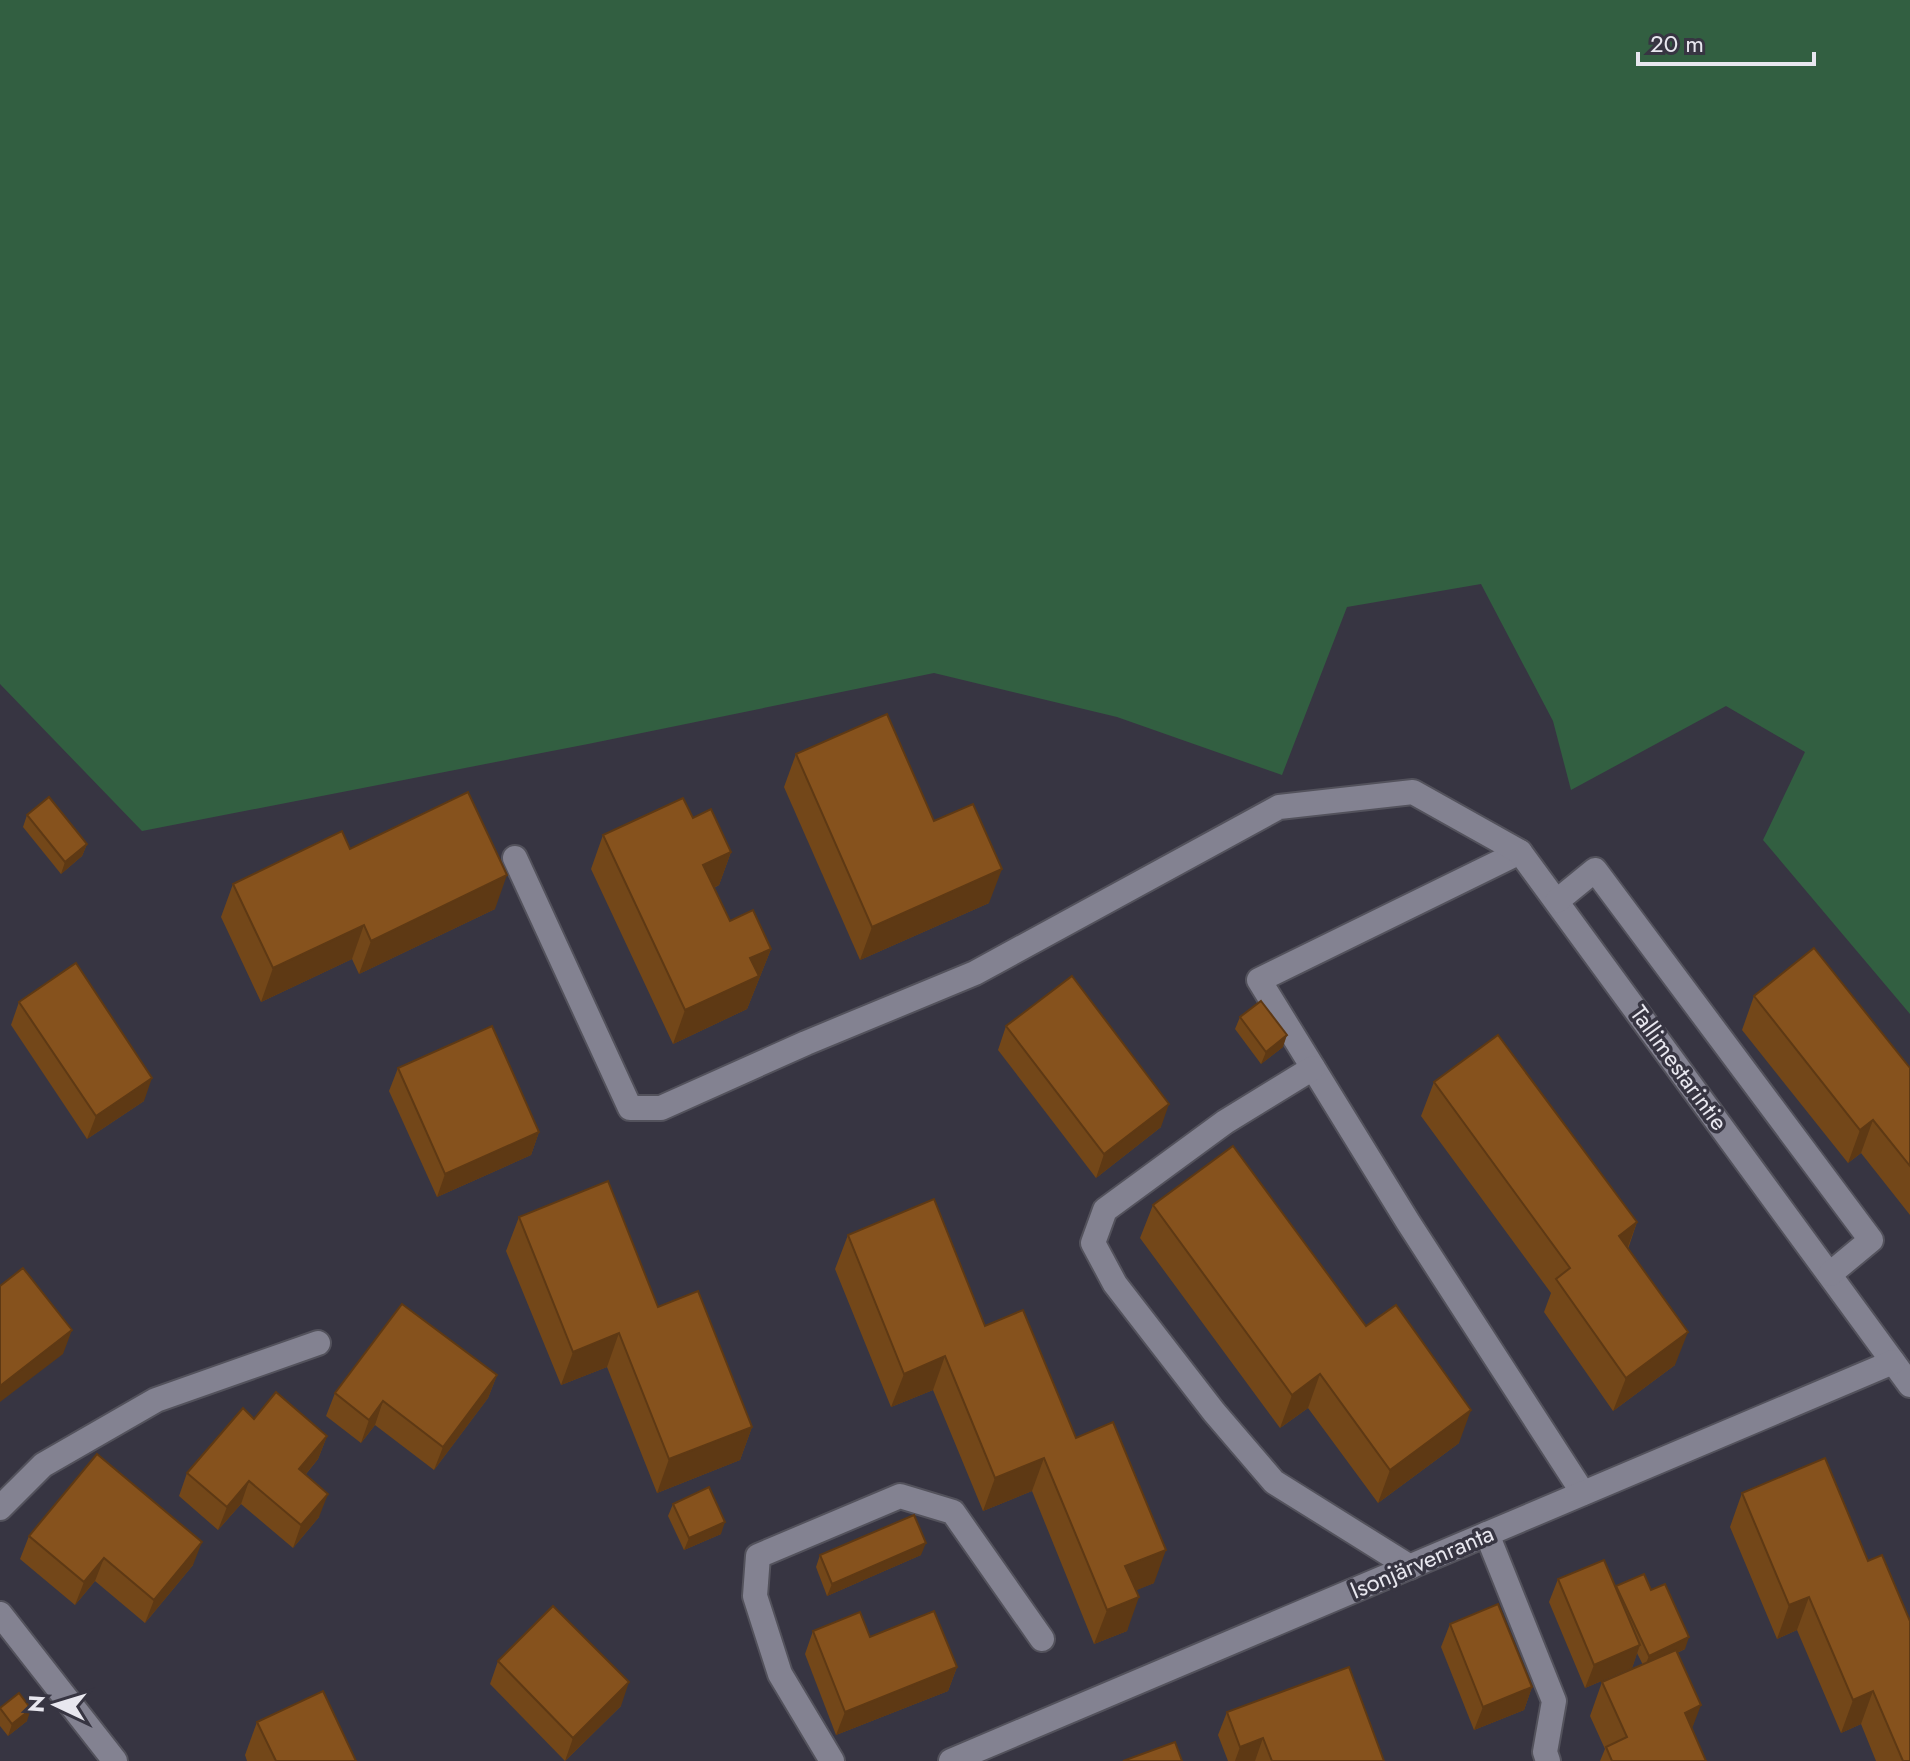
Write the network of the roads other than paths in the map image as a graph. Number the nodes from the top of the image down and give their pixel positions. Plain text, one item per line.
1 (1520, 852) junction
2 (515, 858) dead end
3 (1557, 901) junction
4 (1313, 1068) junction
5 (1830, 1274) junction
6 (318, 1343) dead end
7 (1893, 1362) junction
8 (1910, 1385) edge
9 (1583, 1493) junction
10 (0, 1508) edge
11 (1487, 1534) junction
12 (1410, 1567) junction
13 (0, 1614) edge
14 (1042, 1639) dead end
15 (115, 1761) edge
16 (832, 1761) edge
17 (951, 1761) edge
18 (1548, 1761) edge

1 - 2 street, Tallimestarintie
1 - 3 street, Tallimestarintie
1 - 4 street
3 - 5 street, Tallimestarintie
3 - 5 street
4 - 9 street
4 - 12 street
5 - 7 street, Tallimestarintie
6 - 10 street
7 - 8 street, Tallimestarintie
7 - 9 street, Isonjärvenranta
9 - 11 street, Isonjärvenranta
11 - 12 street, Isonjärvenranta
11 - 18 street
12 - 17 street, Isonjärvenranta
13 - 15 street
14 - 16 street

